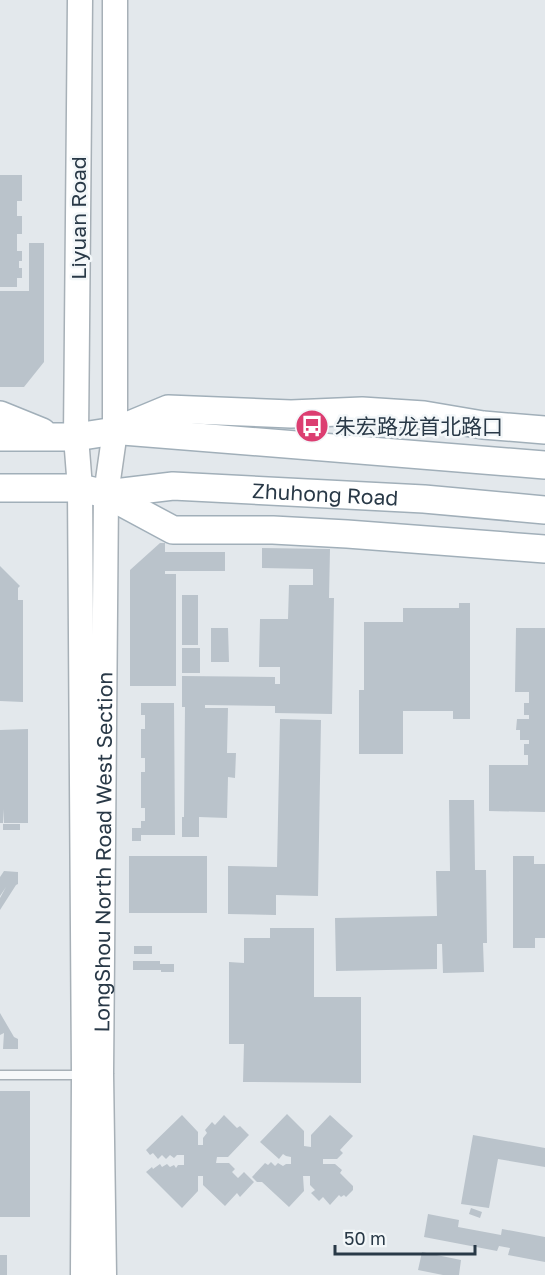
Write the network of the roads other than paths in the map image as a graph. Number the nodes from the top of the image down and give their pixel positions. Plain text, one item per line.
1 (80, 0) edge
2 (115, 0) edge
3 (0, 415) edge
4 (545, 430) edge
5 (116, 431) junction
6 (0, 437) edge
7 (65, 437) junction
8 (545, 465) edge
9 (0, 488) edge
10 (80, 488) junction
11 (106, 494) junction
12 (545, 510) edge
13 (545, 549) edge
14 (0, 1074) edge
15 (92, 1075) junction
16 (82, 1275) edge
17 (104, 1275) edge

1 - 7 street, Liyuan Road
2 - 5 street, Liyuan Road
3 - 7 main road
4 - 5 main road
5 - 7 main road
5 - 8 main road
5 - 11 street, LongShou North Road West Section
6 - 7 main road
7 - 10 street, LongShou North Road West Section
9 - 10 main road
10 - 11 main road
10 - 15 street, LongShou North Road West Section
11 - 12 main road, Zhuhong Road
11 - 13 main road
11 - 15 street, LongShou North Road West Section
14 - 15 lane
15 - 16 street, LongShou North Road West Section
15 - 17 street, LongShou North Road West Section

